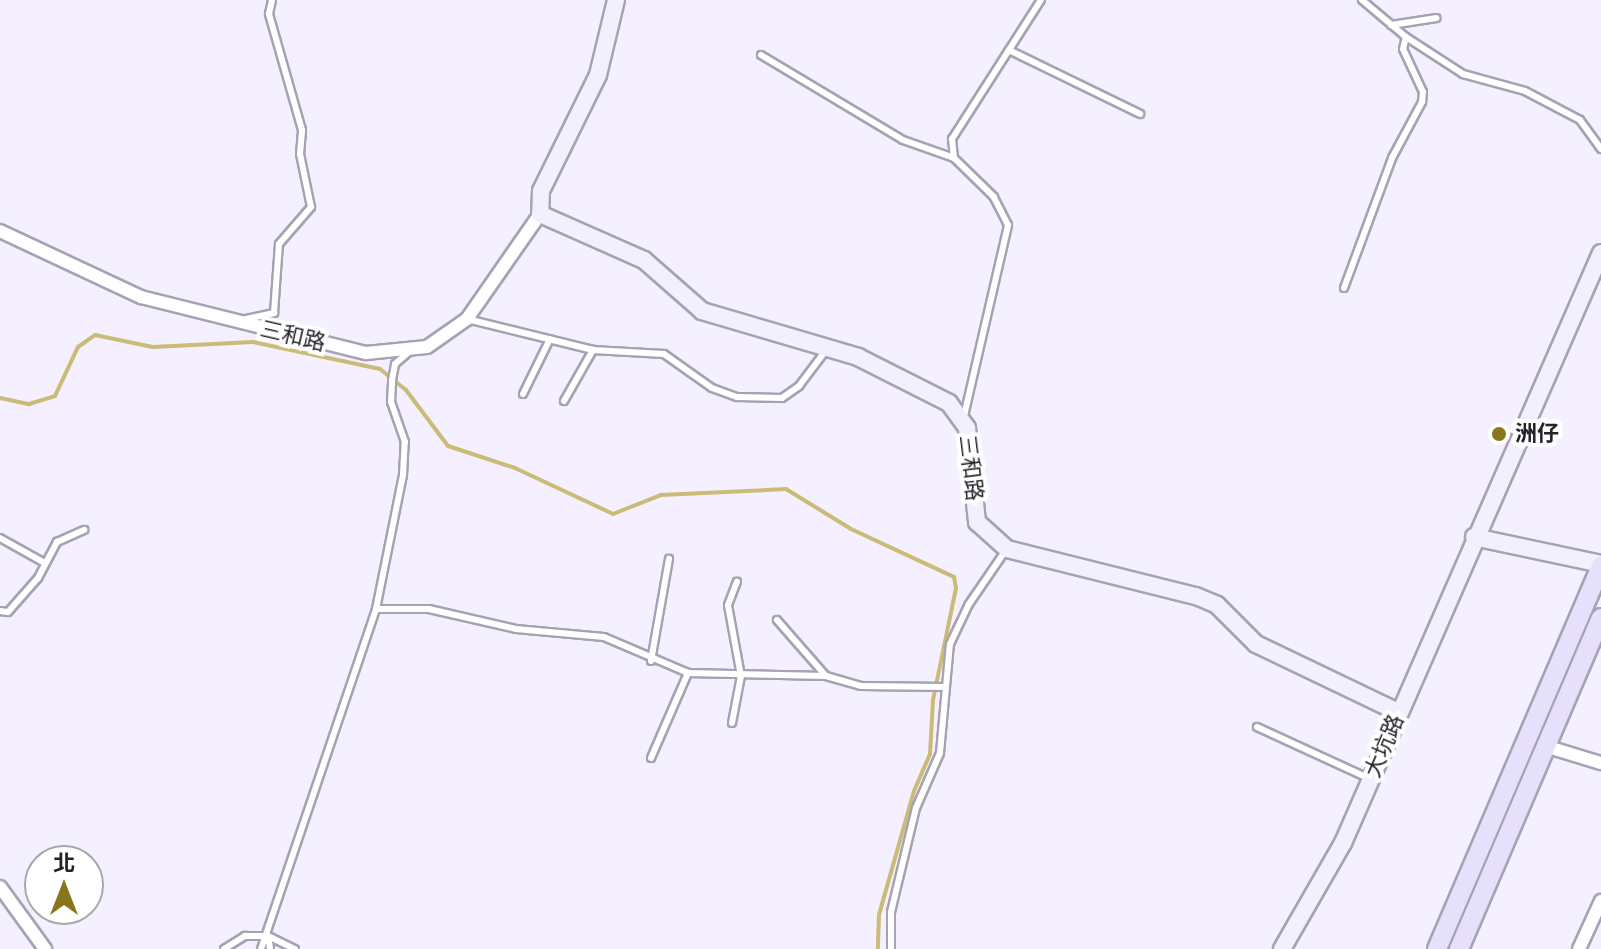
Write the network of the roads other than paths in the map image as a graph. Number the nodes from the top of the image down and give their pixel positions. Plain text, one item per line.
1 (272, 0) edge
2 (616, 0) edge
3 (1041, 0) edge
4 (1362, 0) edge
5 (1436, 18) dead end
6 (1391, 25) junction
7 (1406, 37) junction
8 (1009, 50) junction
9 (761, 55) dead end
10 (1140, 114) dead end
11 (1601, 149) edge
12 (954, 158) junction
13 (540, 214) junction
14 (0, 231) edge
15 (1601, 253) edge
16 (1344, 288) dead end
17 (467, 319) junction
18 (227, 321) junction
19 (550, 339) junction
20 (827, 349) junction
21 (412, 350) junction
22 (593, 350) junction
23 (523, 394) dead end
24 (564, 401) dead end
25 (963, 419) junction
26 (84, 530) dead end
27 (1474, 537) junction
28 (0, 538) edge
29 (1007, 549) junction
30 (669, 559) dead end
31 (43, 562) junction
32 (1601, 565) edge
33 (737, 582) dead end
34 (376, 609) junction
35 (0, 611) edge
36 (1601, 618) edge
37 (777, 620) dead end
38 (651, 661) junction
39 (688, 673) junction
40 (741, 676) junction
41 (826, 676) junction
42 (945, 687) junction
43 (1398, 712) junction
44 (732, 723) dead end
45 (1257, 727) dead end
46 (1545, 746) junction
47 (651, 758) dead end
48 (1601, 763) edge
49 (1370, 779) junction
50 (0, 887) edge
51 (1601, 901) edge
52 (268, 936) junction
53 (45, 949) edge
54 (224, 949) edge
55 (261, 949) edge
56 (270, 949) edge
57 (295, 949) edge
58 (891, 949) edge
59 (1282, 949) edge
60 (1437, 949) edge
61 (1459, 949) edge
62 (1579, 949) edge

1 - 18 lane
2 - 13 main road, 三和路
3 - 8 lane
4 - 6 lane
5 - 6 lane
6 - 7 lane
7 - 11 lane
7 - 16 lane
8 - 10 lane
8 - 12 lane
9 - 12 lane
12 - 25 lane
13 - 17 street, 三和路
13 - 20 main road, 三和路
14 - 18 street, 三和路
15 - 27 main road, 大坑路
17 - 19 lane
17 - 21 street, 三和路
18 - 21 street, 三和路
19 - 22 lane
19 - 23 lane
20 - 22 lane
20 - 25 main road, 三和路
21 - 34 lane
22 - 24 lane
25 - 29 main road, 三和路
26 - 31 lane
27 - 32 main road
27 - 43 main road, 大坑路
28 - 31 lane
29 - 42 lane
29 - 43 main road, 三和路
30 - 38 lane
31 - 35 lane
32 - 60 main road
33 - 40 lane
34 - 38 lane
34 - 52 lane
36 - 46 main road
37 - 41 lane
38 - 39 lane
39 - 40 lane
39 - 47 lane
40 - 41 lane
40 - 44 lane
41 - 42 lane
42 - 58 lane
43 - 49 main road, 大坑路
45 - 49 lane
46 - 48 street
46 - 61 main road
49 - 59 main road, 大坑路
50 - 53 street
51 - 62 street
52 - 54 lane
52 - 55 lane
52 - 56 lane
52 - 57 lane

